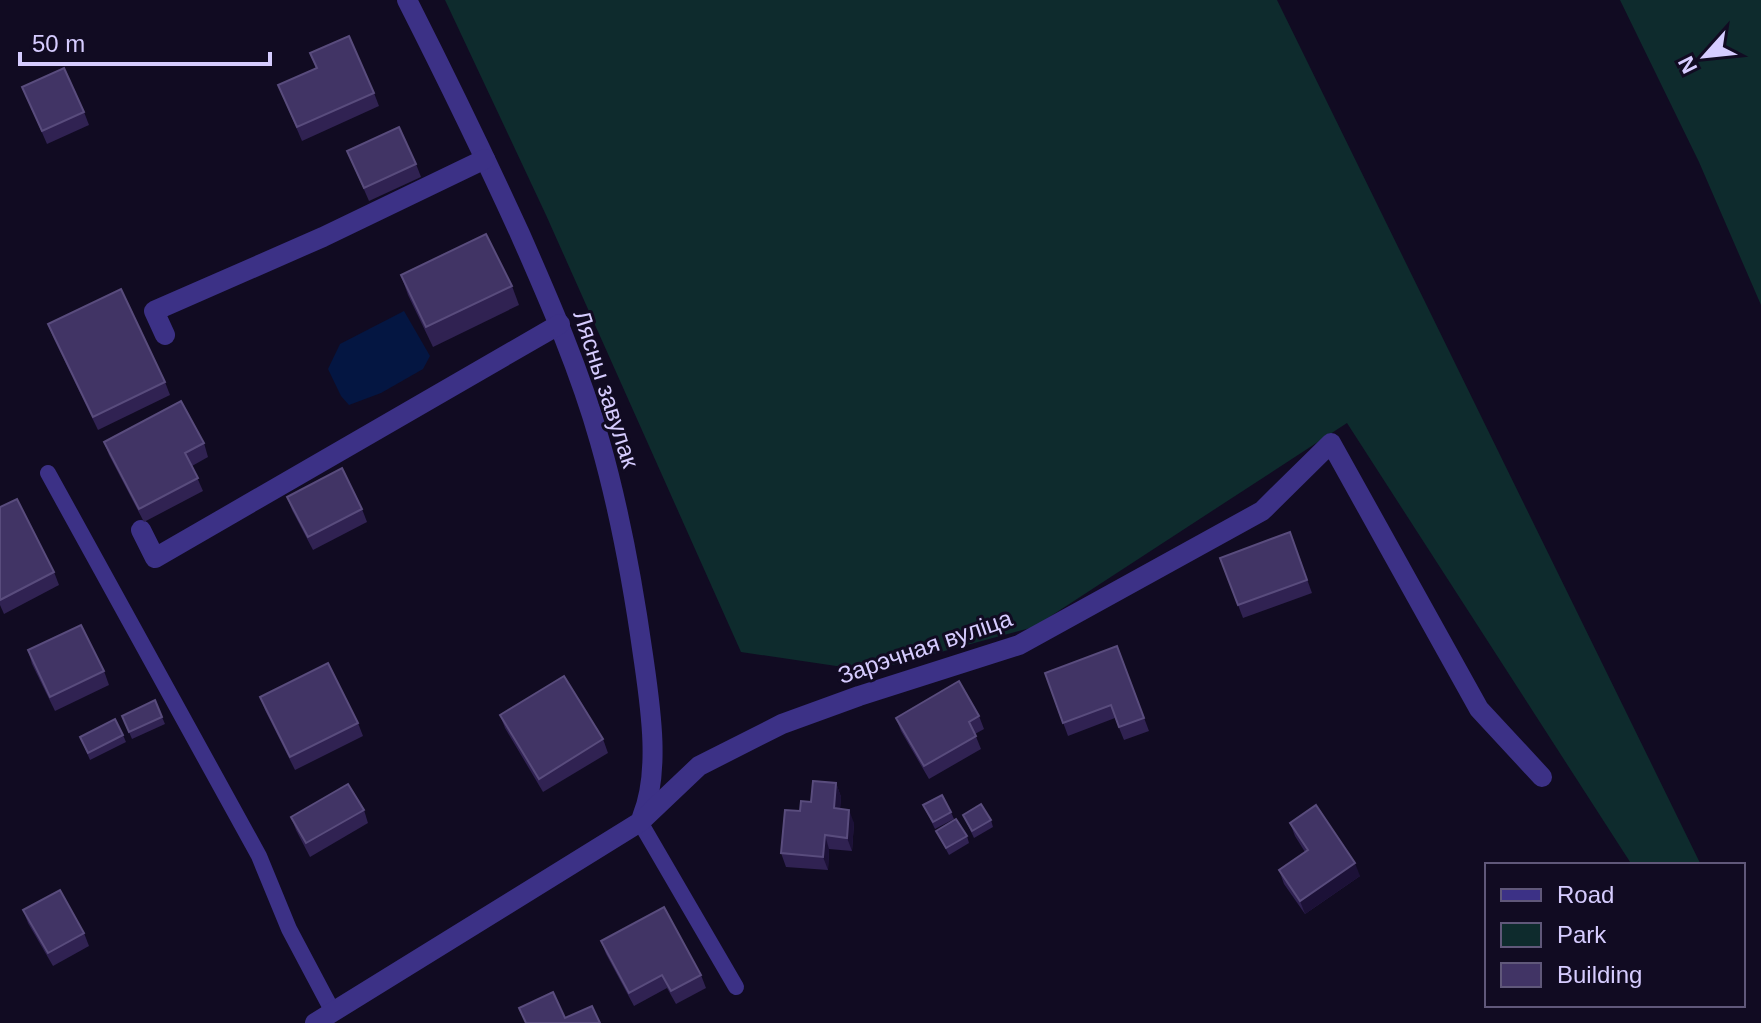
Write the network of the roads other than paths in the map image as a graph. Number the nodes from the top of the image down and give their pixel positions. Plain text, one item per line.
1 (407, 0) edge
2 (485, 159) junction
3 (560, 324) junction
4 (165, 335) dead end
5 (48, 473) dead end
6 (141, 530) dead end
7 (1542, 777) dead end
8 (640, 822) junction
9 (736, 987) dead end
10 (333, 1012) junction
11 (315, 1023) edge

1 - 2 street, Лясны завулак
2 - 3 street, Лясны завулак
2 - 4 street
3 - 6 street
3 - 8 street, Лясны завулак
5 - 10 lane
7 - 8 street, Зарэчная вуліца
8 - 9 lane
8 - 10 street, Зарэчная вуліца
10 - 11 street, Зарэчная вуліца

